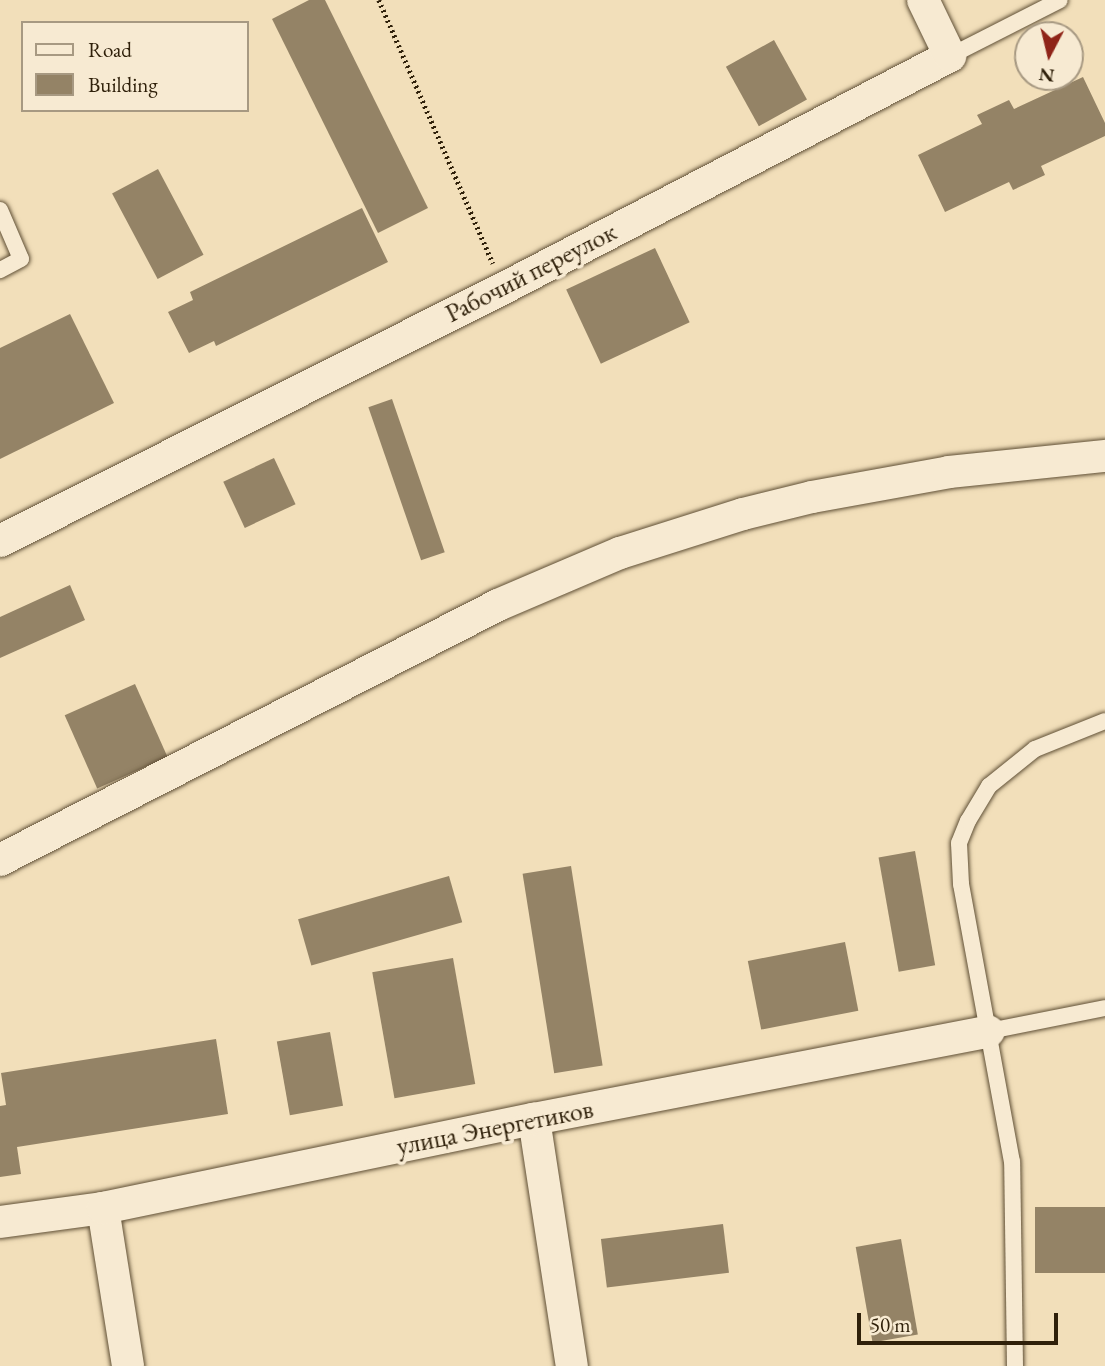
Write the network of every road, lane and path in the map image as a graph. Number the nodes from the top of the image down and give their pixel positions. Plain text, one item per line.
1 (379, 0) edge
2 (923, 0) edge
3 (1060, 0) edge
4 (950, 56) junction
5 (0, 209) edge
6 (0, 270) edge
7 (504, 288) junction
8 (1105, 456) edge
9 (0, 541) edge
10 (1105, 721) edge
11 (0, 860) edge
12 (1105, 1008) edge
13 (989, 1031) junction
14 (534, 1119) junction
15 (103, 1208) junction
16 (0, 1222) edge
17 (128, 1366) edge
18 (572, 1366) edge
19 (1015, 1366) edge

1 - 7 path
2 - 4 street
3 - 4 lane, Рабочий переулок
4 - 7 street, Рабочий переулок
5 - 6 lane
7 - 9 street, Рабочий переулок
8 - 11 street
10 - 13 lane
12 - 13 lane, улица Энергетиков
13 - 14 street, улица Энергетиков
13 - 19 lane
14 - 15 street, улица Энергетиков
14 - 18 street
15 - 16 street, улица Энергетиков
15 - 17 street

